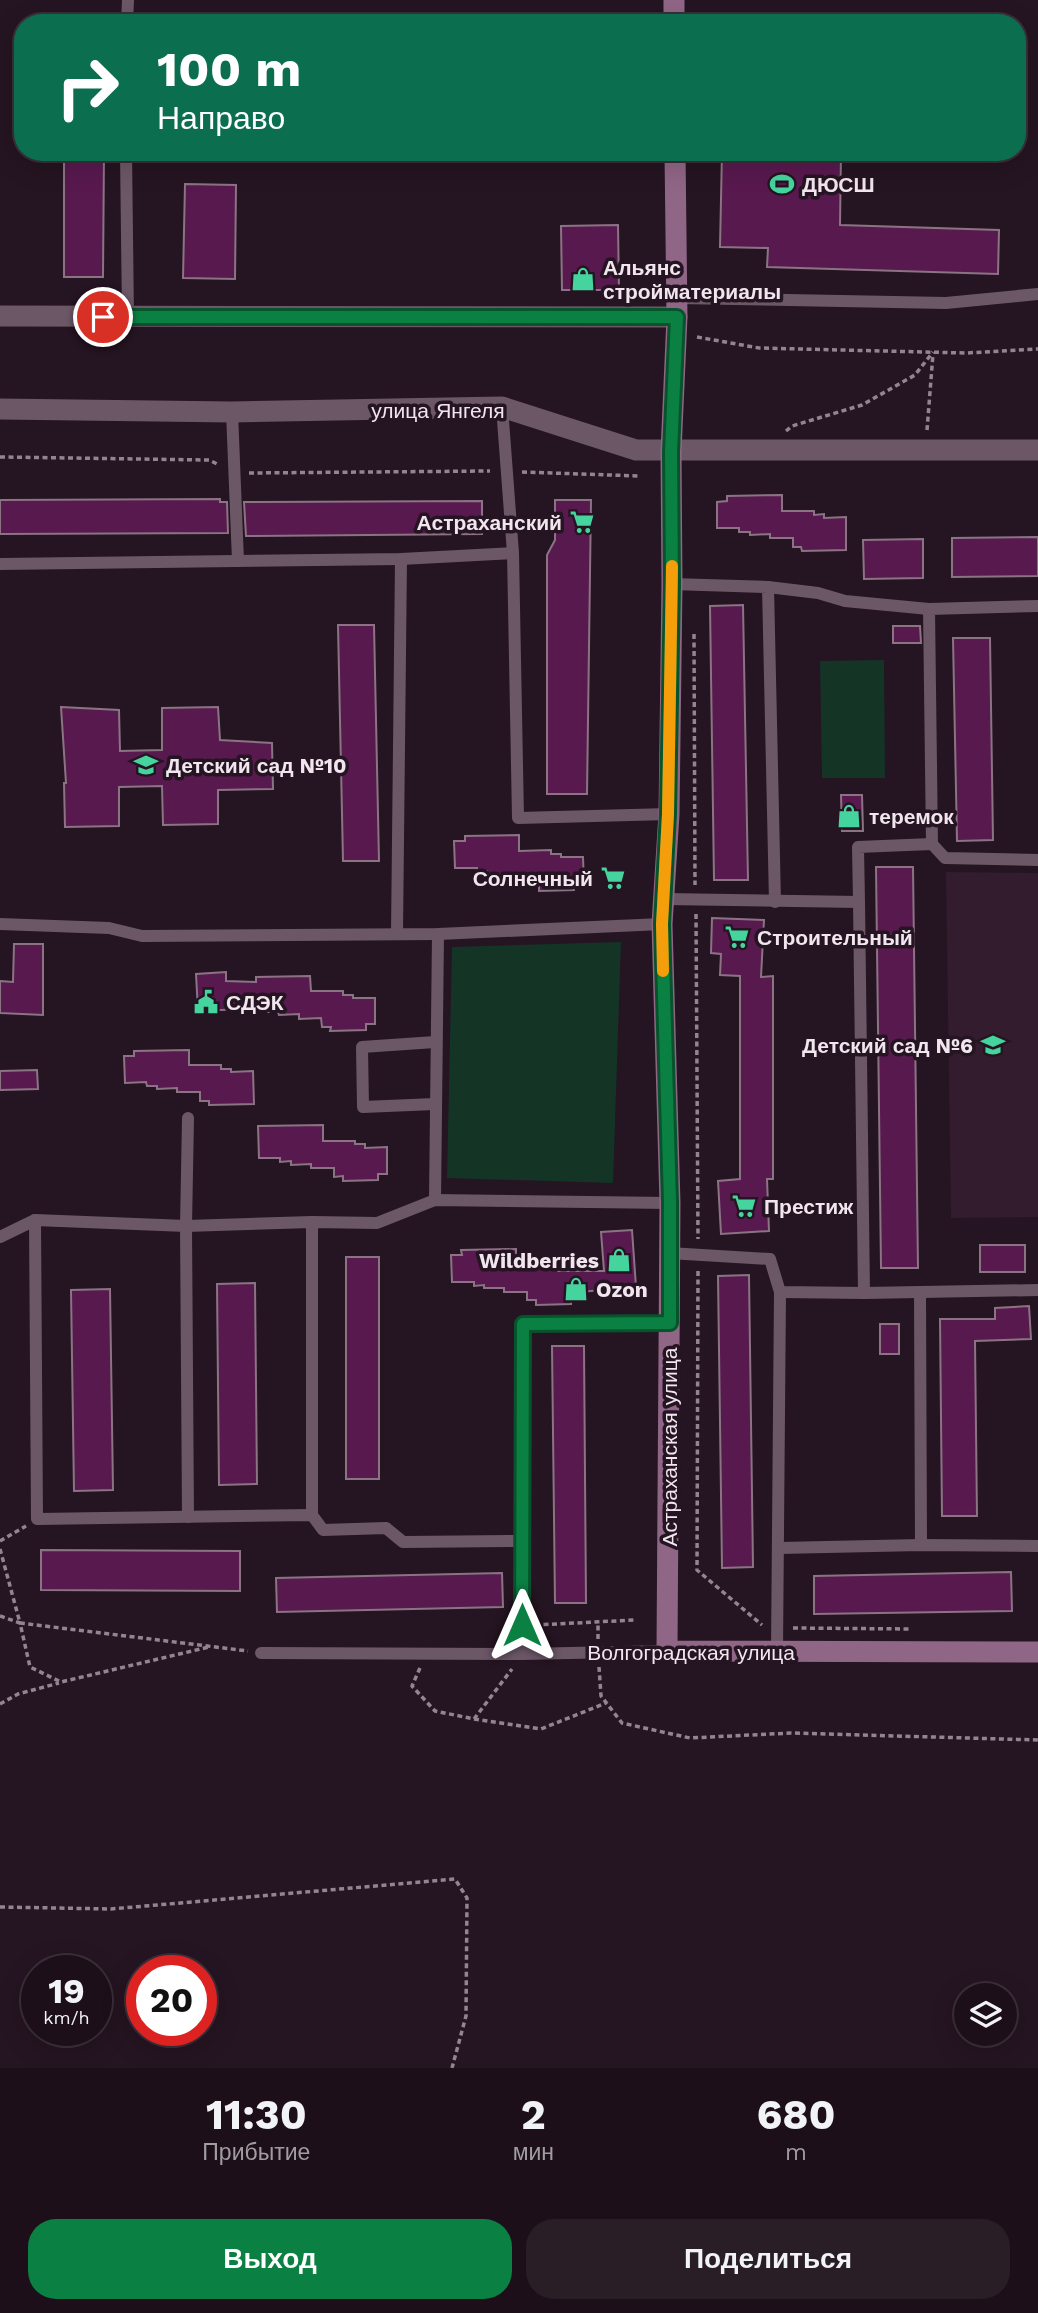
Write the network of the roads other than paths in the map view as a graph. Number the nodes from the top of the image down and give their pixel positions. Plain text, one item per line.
1 (126, 161) edge
2 (675, 161) edge
3 (1038, 294) edge
4 (677, 307) junction
5 (0, 316) edge
6 (128, 317) junction
7 (502, 407) junction
8 (0, 409) edge
9 (232, 412) junction
10 (1038, 450) edge
11 (671, 452) junction
12 (513, 553) junction
13 (401, 559) junction
14 (238, 561) junction
15 (0, 564) edge
16 (672, 584) junction
17 (768, 587) junction
18 (1038, 606) edge
19 (929, 609) junction
20 (668, 814) junction
21 (932, 844) junction
22 (1038, 860) edge
23 (665, 899) junction
24 (775, 902) junction
25 (859, 902) junction
26 (0, 924) edge
27 (662, 924) junction
28 (397, 934) junction
29 (438, 934) junction
30 (435, 1042) junction
31 (435, 1104) junction
32 (188, 1118) dead end
33 (435, 1200) junction
34 (670, 1202) junction
35 (35, 1220) junction
36 (312, 1222) junction
37 (186, 1226) junction
38 (0, 1237) edge
39 (669, 1253) junction
40 (1038, 1290) edge
41 (780, 1292) junction
42 (920, 1292) junction
43 (864, 1293) junction
44 (670, 1323) junction
45 (312, 1515) junction
46 (188, 1517) junction
47 (522, 1541) junction
48 (921, 1545) junction
49 (1038, 1546) edge
50 (779, 1548) junction
51 (667, 1651) junction
52 (777, 1651) junction
53 (1038, 1652) edge
54 (261, 1653) road end
55 (522, 1654) junction

1 - 6 lane
2 - 4 street, Астраханская улица
3 - 4 lane
4 - 6 street
4 - 11 street, Астраханская улица
5 - 6 street
7 - 9 street, улица Янгеля
7 - 11 street, улица Янгеля
7 - 12 lane
8 - 9 street, улица Янгеля
9 - 14 lane
10 - 11 street, улица Янгеля
11 - 16 street, Астраханская улица
12 - 13 lane
12 - 20 lane
13 - 14 lane
13 - 28 lane
14 - 15 lane
16 - 17 lane
16 - 20 street, Астраханская улица
17 - 19 lane
17 - 24 lane
18 - 19 lane
19 - 21 lane
20 - 23 street, Астраханская улица
21 - 22 lane
21 - 25 lane
23 - 24 lane
23 - 27 street, Астраханская улица
24 - 25 lane
25 - 43 lane
26 - 28 lane
27 - 29 lane
27 - 34 street, Астраханская улица
28 - 29 lane
29 - 30 lane
30 - 31 lane
30 - 31 lane
31 - 33 lane
32 - 37 lane
33 - 34 lane
33 - 36 lane
34 - 39 street, Астраханская улица
35 - 37 lane
35 - 38 lane
35 - 46 lane
36 - 37 lane
36 - 45 lane
37 - 46 lane
39 - 41 lane
39 - 44 street, Астраханская улица
40 - 42 lane
41 - 43 lane
41 - 50 lane
42 - 43 lane
42 - 48 lane
44 - 47 lane
44 - 51 street, Астраханская улица
45 - 46 lane
45 - 47 lane
47 - 55 lane
48 - 49 lane
48 - 50 lane
50 - 52 lane
51 - 52 street, Волгоградская улица
51 - 55 lane, Волгоградская улица
52 - 53 street, Волгоградская улица
54 - 55 lane, Волгоградская улица

